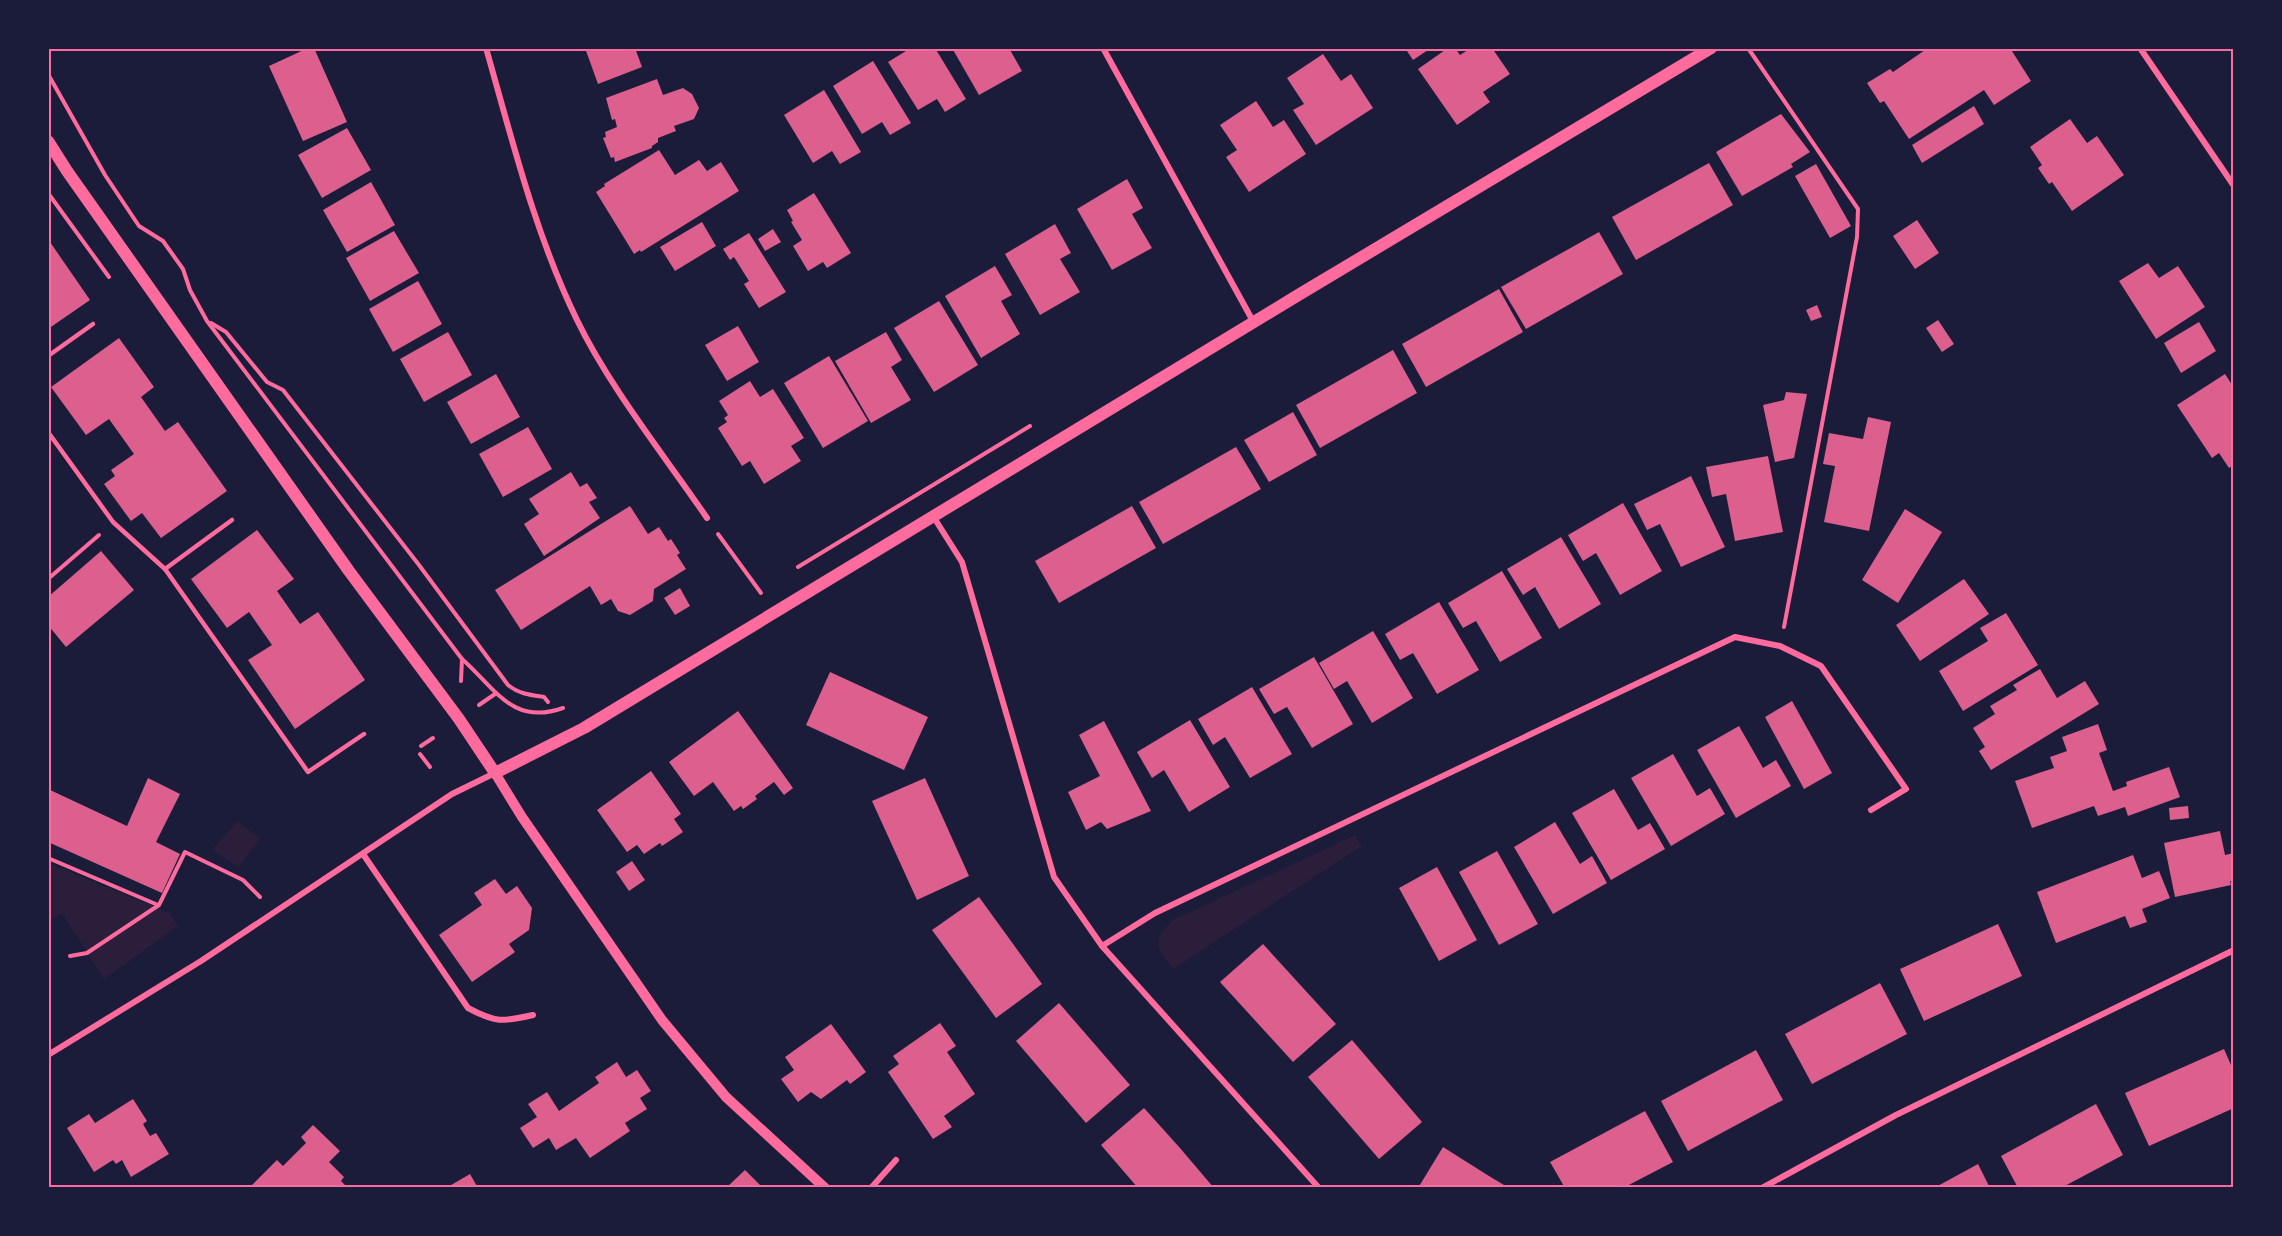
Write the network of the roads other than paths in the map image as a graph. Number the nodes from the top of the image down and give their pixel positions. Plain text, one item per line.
1 (486, 48) edge
2 (1102, 48) edge
3 (1711, 48) edge
4 (2140, 48) edge
5 (48, 141) edge
6 (2234, 186) edge
7 (1254, 323) junction
8 (93, 324) dead end
9 (48, 356) edge
10 (48, 432) edge
11 (933, 516) junction
12 (707, 519) road end
13 (232, 520) dead end
14 (165, 569) junction
15 (364, 734) dead end
16 (495, 773) junction
17 (1872, 810) dead end
18 (363, 854) junction
19 (1102, 946) junction
20 (2234, 950) edge
21 (533, 1015) dead end
22 (48, 1055) edge
23 (896, 1160) dead end
24 (825, 1188) edge
25 (871, 1188) edge
26 (1319, 1188) edge
27 (1762, 1188) edge

1 - 12 street
2 - 7 street
3 - 7 main road
4 - 6 street
5 - 16 main road
7 - 11 main road
8 - 9 lane
10 - 14 lane
11 - 16 main road
11 - 19 street
13 - 14 lane
14 - 15 lane
16 - 18 street
16 - 24 street
17 - 19 street
18 - 21 street
18 - 22 street
19 - 26 street
20 - 27 street
23 - 25 street

